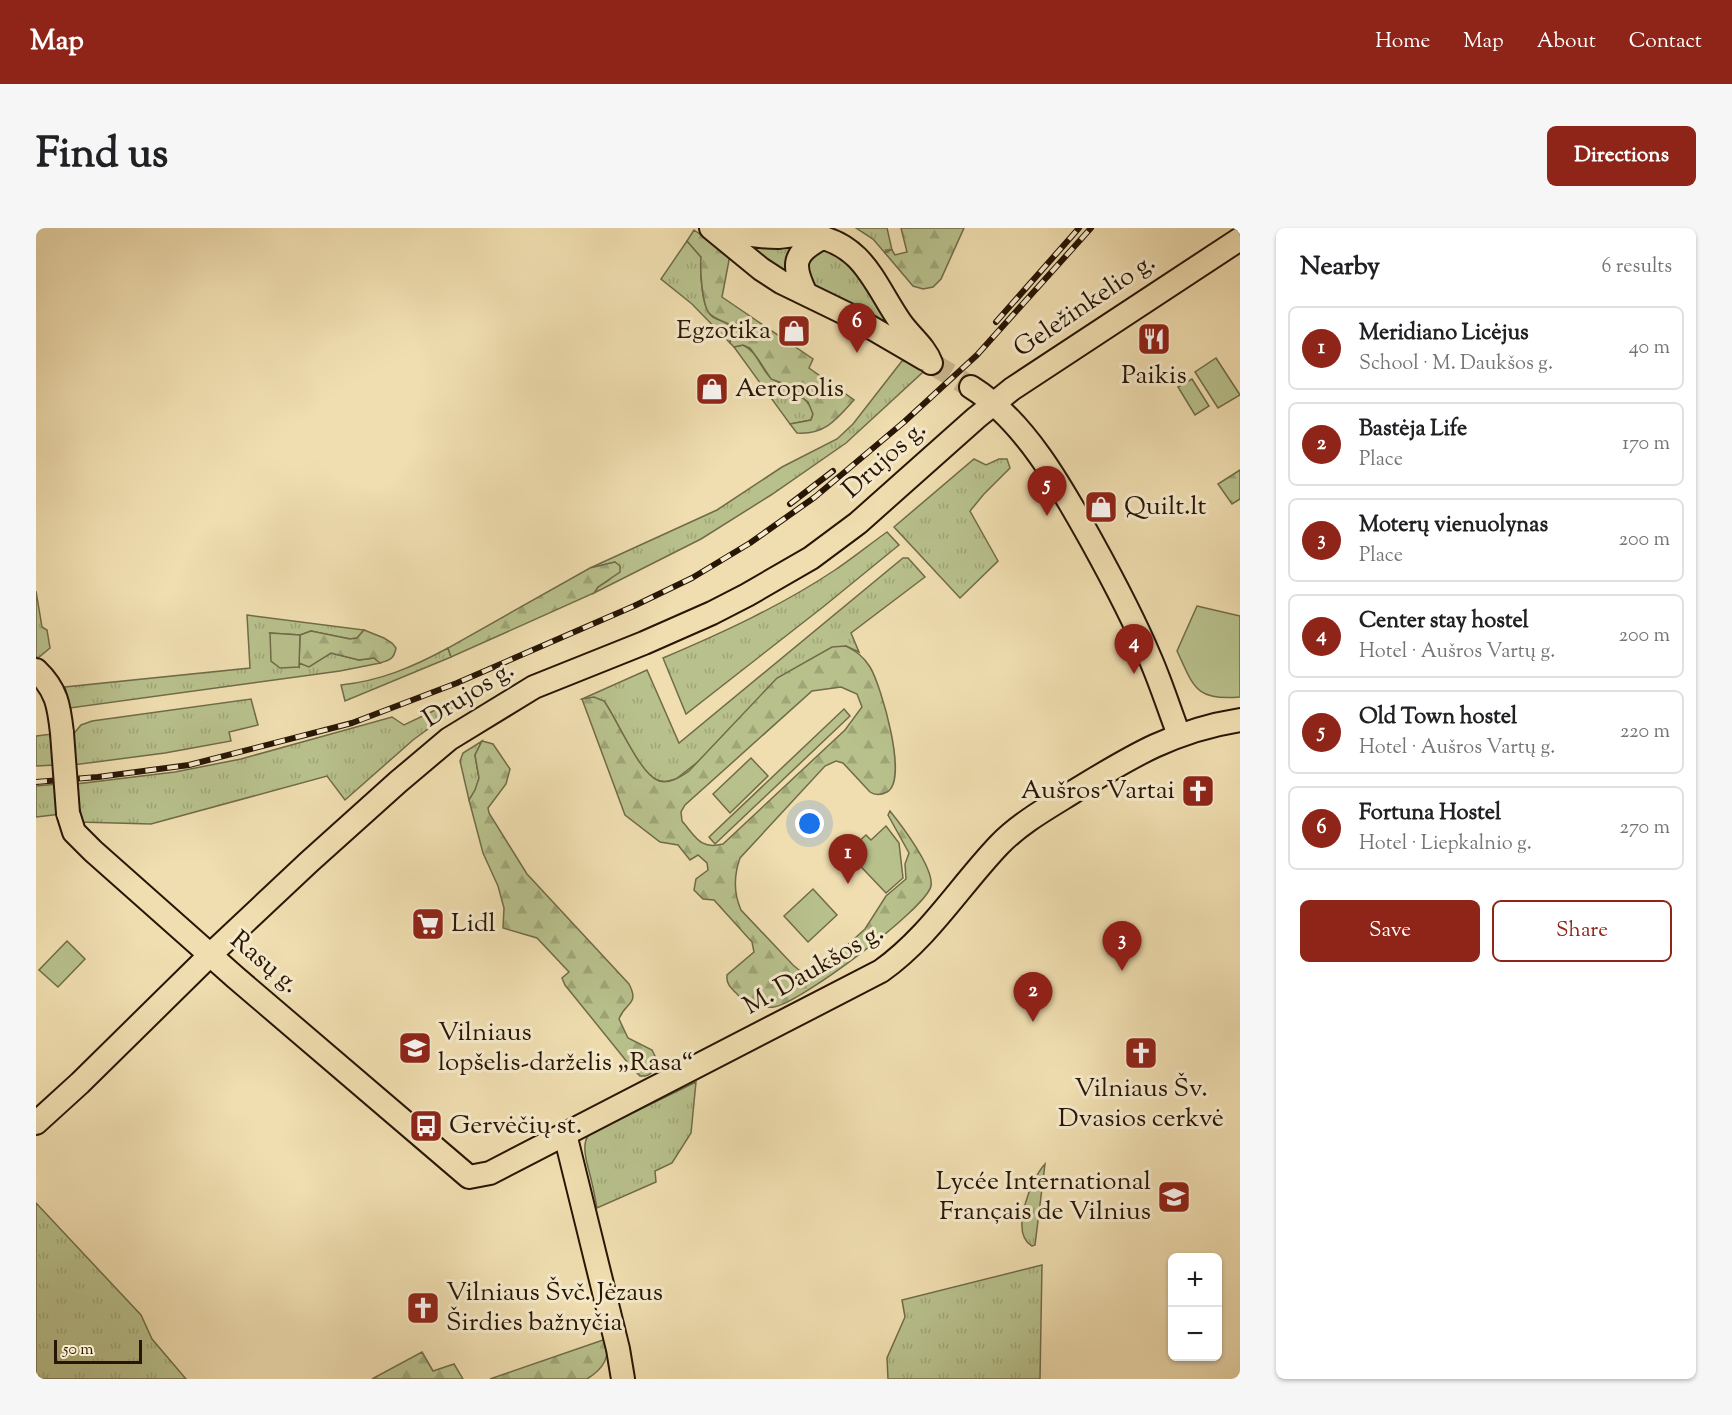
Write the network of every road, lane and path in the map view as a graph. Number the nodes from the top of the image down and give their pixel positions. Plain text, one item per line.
1 (711, 228) edge
2 (724, 228) edge
3 (822, 238) junction
4 (1240, 239) edge
5 (806, 294) junction
6 (971, 387) tunnel mouth
7 (993, 404) junction
8 (36, 670) edge
9 (1240, 720) edge
10 (1179, 735) junction
11 (210, 955) junction
12 (36, 1123) edge
13 (565, 1134) junction
14 (623, 1379) edge

1 - 5 main road
2 - 3 main road
3 - 5 main road
3 - 5 main road
4 - 7 main road, Geležinkelio g.
6 - 7 main road
7 - 10 main road
7 - 11 main road, Drujos g.
8 - 11 main road, Rasų g., bridge
9 - 10 main road, M. Daukšos g.
10 - 13 main road, M. Daukšos g.
11 - 12 main road, Drujos g.
11 - 13 main road, Rasų g.
13 - 14 main road

